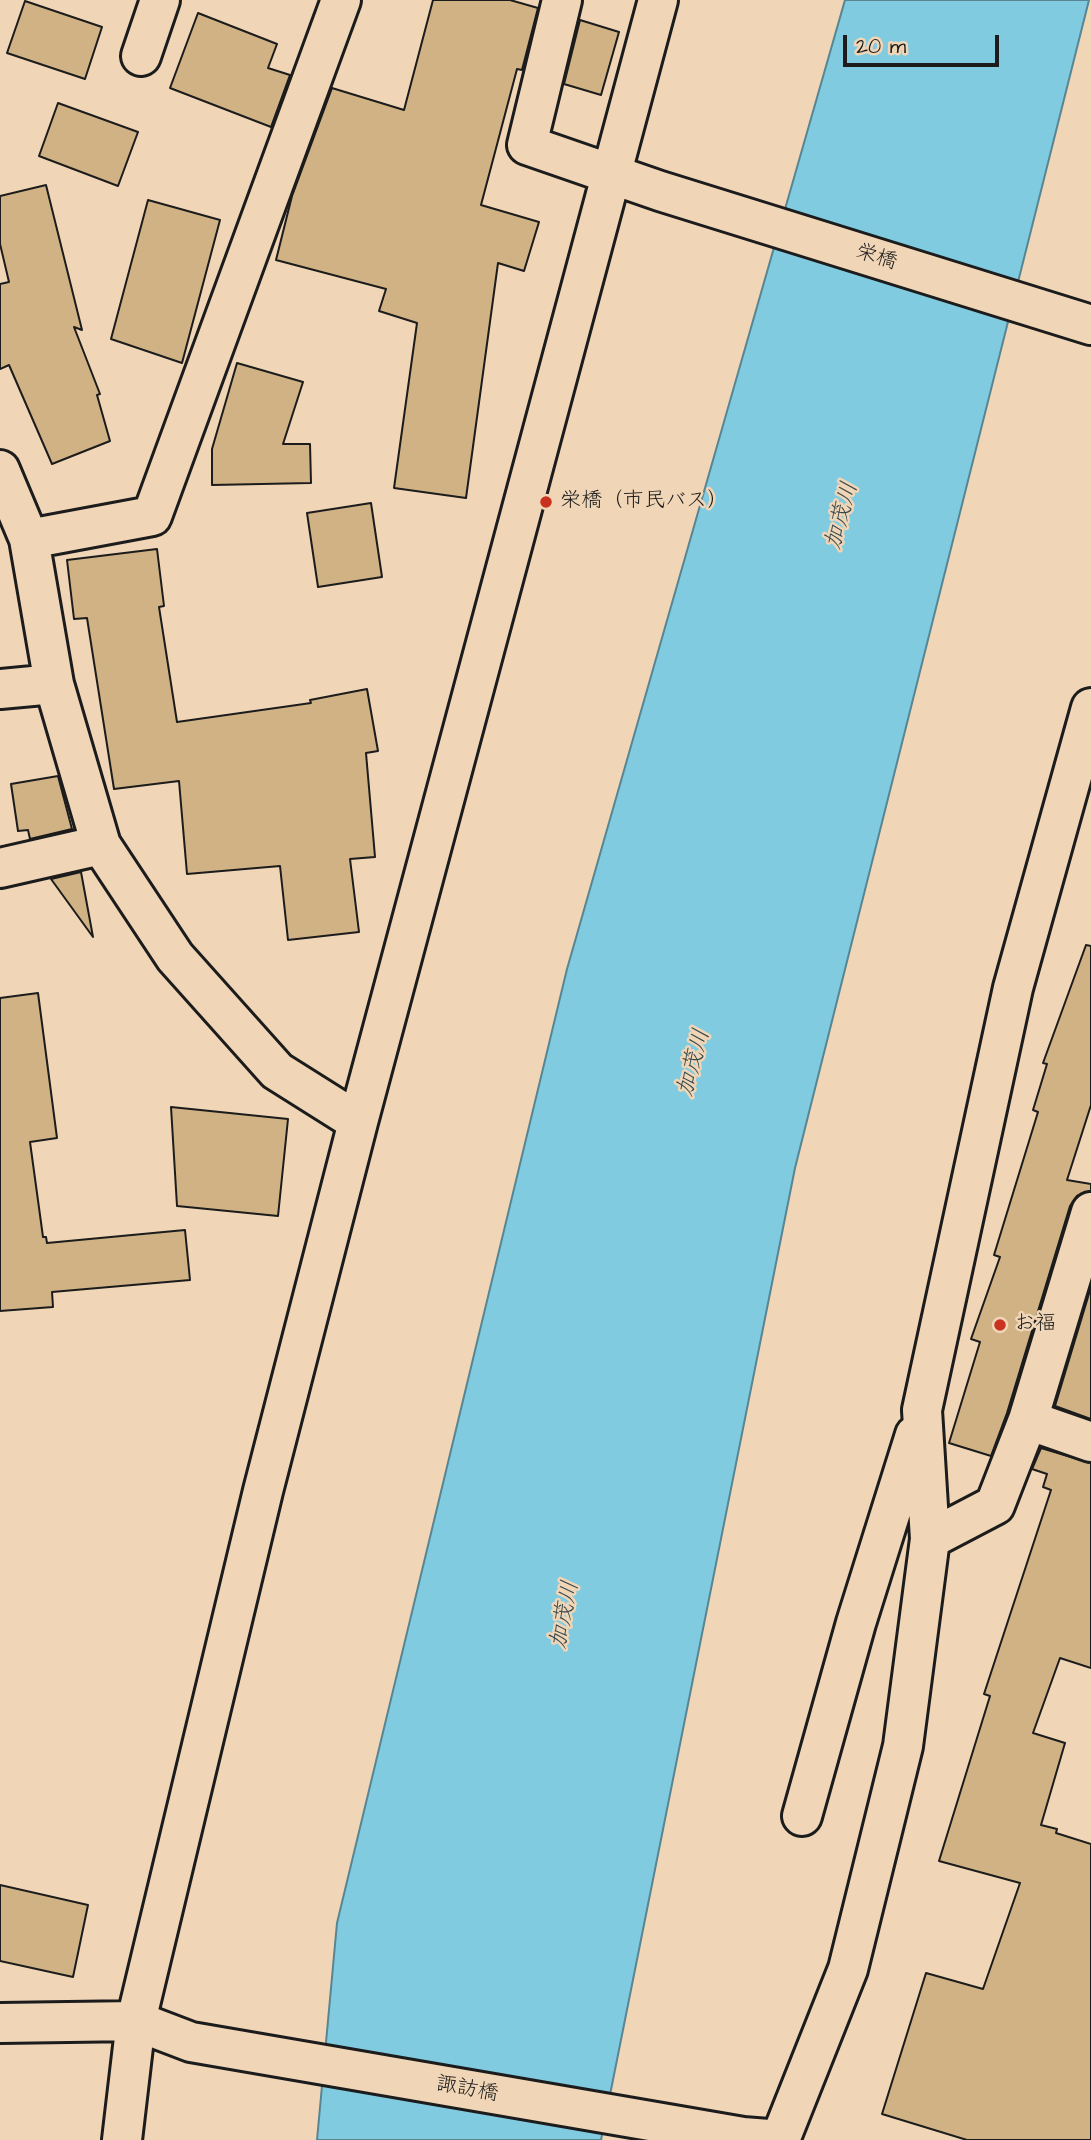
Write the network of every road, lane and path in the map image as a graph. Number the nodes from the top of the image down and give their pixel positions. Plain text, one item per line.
1 (160, 0) edge
2 (341, 0) edge
3 (562, 0) edge
4 (658, 0) edge
5 (141, 56) dead end
6 (613, 174) junction
7 (1091, 325) edge
8 (0, 470) edge
9 (29, 539) junction
10 (54, 684) junction
11 (0, 689) edge
12 (1091, 708) edge
13 (101, 845) junction
14 (0, 868) edge
15 (358, 1122) junction
16 (1091, 1212) edge
17 (922, 1410) junction
18 (1028, 1420) junction
19 (1091, 1442) edge
20 (930, 1539) junction
21 (802, 1816) dead end
22 (136, 2021) junction
23 (0, 2023) edge
24 (771, 2139) edge
25 (122, 2140) edge

1 - 5 street
2 - 9 street
3 - 6 street, 栄橋
4 - 6 street
6 - 7 street, 栄橋
6 - 15 street
8 - 9 street
9 - 10 street
10 - 11 street
10 - 13 street
12 - 17 street
13 - 14 street
13 - 15 street
15 - 22 street
16 - 18 street
17 - 20 street
17 - 21 street
18 - 19 street
18 - 20 street
20 - 24 street
22 - 23 street
22 - 24 street, 諏訪橋
22 - 25 street

